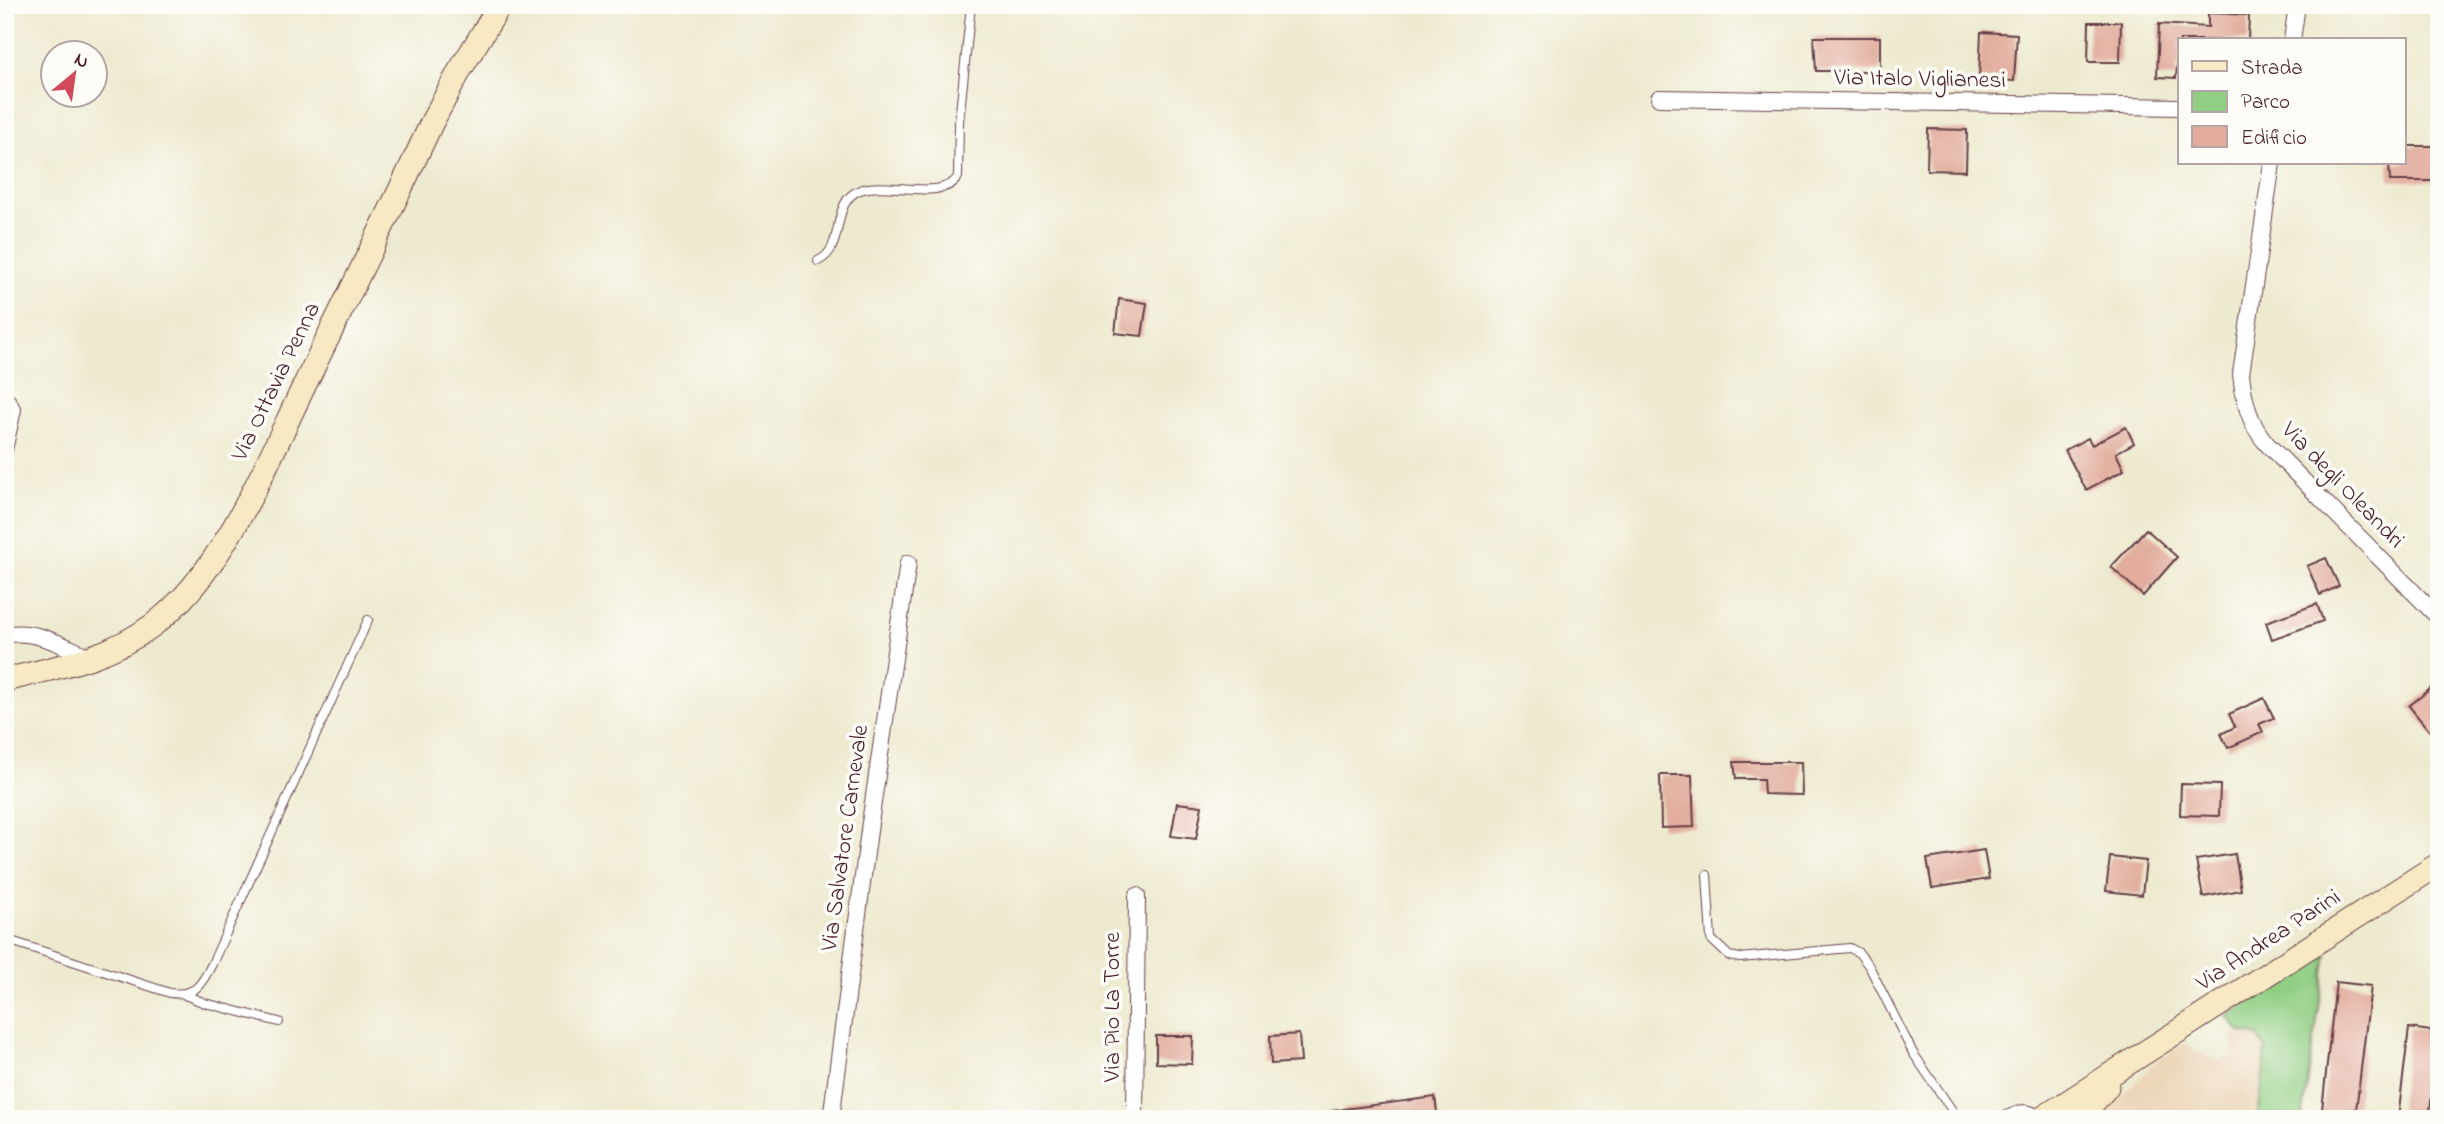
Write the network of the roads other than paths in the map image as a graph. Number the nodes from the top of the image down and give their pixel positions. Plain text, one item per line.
1 (971, 5) edge
2 (2297, 5) edge
3 (496, 7) edge
4 (2291, 38) edge
5 (1659, 98) dead end
6 (2178, 107) edge
7 (2272, 164) edge
8 (818, 261) dead end
9 (5, 396) edge
10 (5, 464) edge
11 (908, 563) dead end
12 (2439, 618) edge
13 (368, 620) dead end
14 (5, 635) edge
15 (92, 658) junction
16 (5, 680) edge
17 (2439, 864) edge
18 (1707, 875) dead end
19 (1137, 895) dead end
20 (5, 939) edge
21 (185, 995) junction
22 (279, 1022) dead end
23 (2128, 1064) junction
24 (2042, 1118) edge
25 (831, 1119) edge
26 (1135, 1119) edge
27 (1958, 1119) edge
28 (1999, 1119) edge
29 (2079, 1119) edge

1 - 8 lane
2 - 4 street
3 - 15 street, Via Ottavia Penna
5 - 6 street, Via Italo Viglianesi
7 - 12 street, Via degli Oleandri
9 - 10 lane
11 - 25 street, Via Salvatore Carnevale
13 - 21 lane
14 - 15 street
15 - 16 street, Via Ottavia Penna
17 - 23 street, Via Andrea Parini
18 - 27 lane
19 - 26 street, Via Pio La Torre
20 - 21 lane
21 - 22 lane
23 - 24 street, Via Andrea Parini
23 - 29 street
24 - 28 lane

